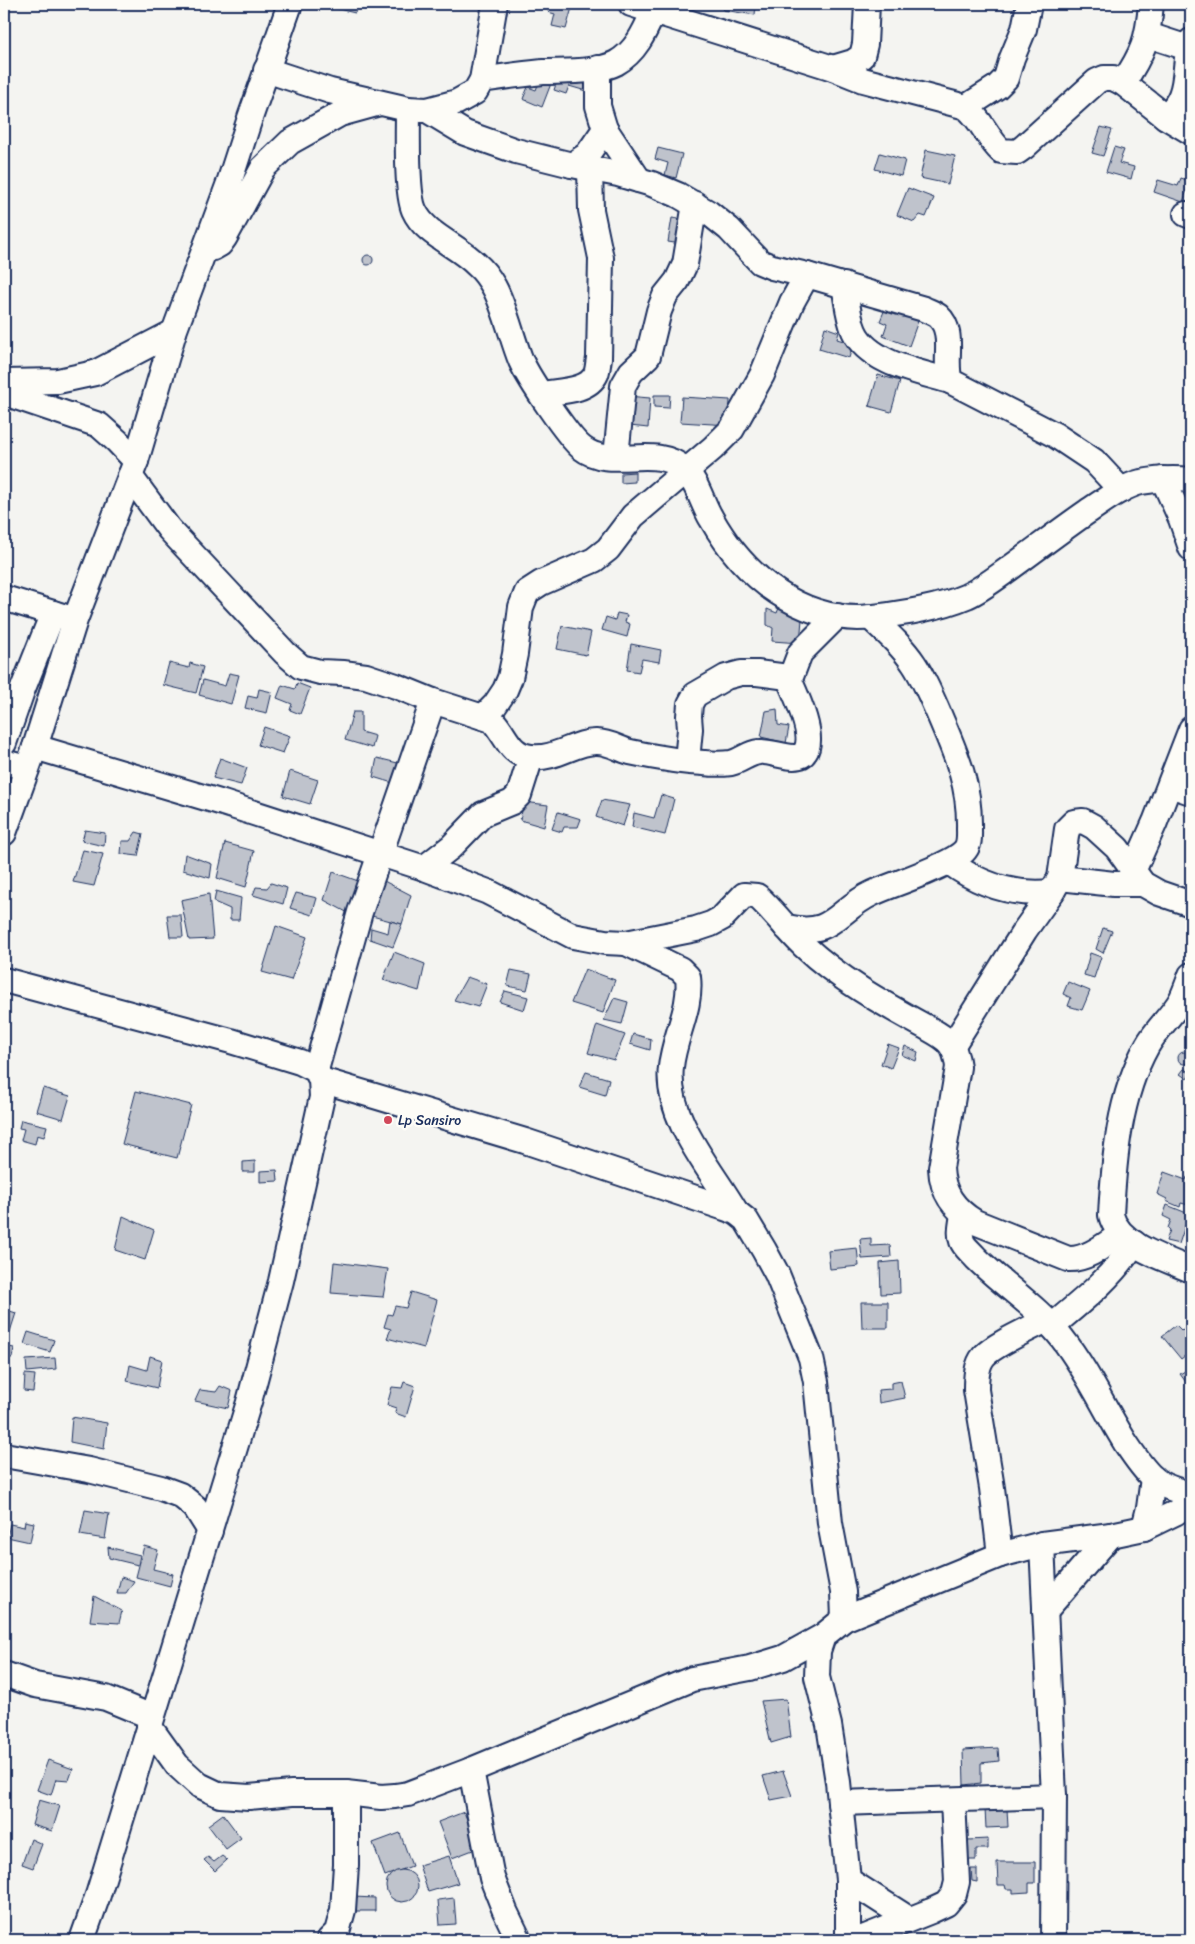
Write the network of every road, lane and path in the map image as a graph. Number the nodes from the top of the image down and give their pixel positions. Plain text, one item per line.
1 (290, 4) edge
2 (495, 4) edge
3 (631, 4) edge
4 (867, 4) edge
5 (1029, 4) edge
6 (1151, 4) edge
7 (654, 11) junction
8 (1148, 35) junction
9 (1190, 45) edge
10 (862, 56) junction
11 (598, 68) junction
12 (833, 68) junction
13 (266, 70) junction
14 (482, 80) junction
15 (863, 80) junction
16 (1123, 83) junction
17 (381, 102) junction
18 (966, 106) junction
19 (417, 109) junction
20 (1166, 117) junction
21 (605, 129) junction
22 (1191, 132) edge
23 (581, 167) junction
24 (255, 179) junction
25 (639, 180) junction
26 (229, 183) junction
27 (695, 204) junction
28 (204, 251) junction
29 (772, 267) junction
30 (807, 275) junction
31 (844, 285) junction
32 (792, 302) junction
33 (174, 332) junction
34 (950, 381) junction
35 (6, 393) edge
36 (542, 394) junction
37 (616, 457) junction
38 (133, 469) junction
39 (686, 470) junction
40 (1163, 479) junction
41 (1191, 480) edge
42 (1121, 490) junction
43 (1191, 548) edge
44 (4, 598) edge
45 (64, 616) junction
46 (837, 616) junction
47 (870, 618) junction
48 (788, 676) junction
49 (433, 701) junction
50 (483, 717) junction
51 (1191, 729) edge
52 (4, 743) edge
53 (31, 757) junction
54 (531, 757) junction
55 (687, 761) junction
56 (4, 762) edge
57 (1180, 788) edge
58 (10, 793) edge
59 (4, 833) edge
60 (380, 855) junction
61 (949, 862) junction
62 (424, 868) junction
63 (1138, 876) junction
64 (1056, 885) junction
65 (1188, 901) edge
66 (786, 927) junction
67 (626, 943) junction
68 (4, 980) edge
69 (1188, 991) edge
70 (952, 1045) junction
71 (319, 1075) junction
72 (736, 1212) junction
73 (963, 1214) junction
74 (1127, 1239) junction
75 (1191, 1270) edge
76 (1049, 1323) junction
77 (4, 1455) edge
78 (1153, 1478) junction
79 (1191, 1494) edge
80 (1191, 1502) edge
81 (1144, 1528) junction
82 (210, 1531) junction
83 (1111, 1535) junction
84 (1042, 1544) junction
85 (1000, 1555) junction
86 (1045, 1611) junction
87 (844, 1619) junction
88 (823, 1636) junction
89 (783, 1658) junction
90 (817, 1677) junction
91 (5, 1679) edge
92 (151, 1722) junction
93 (471, 1770) junction
94 (346, 1793) junction
95 (1054, 1796) junction
96 (953, 1800) junction
97 (840, 1804) junction
98 (848, 1880) junction
99 (909, 1919) junction
100 (335, 1937) edge
101 (82, 1940) edge
102 (519, 1940) edge
103 (848, 1940) edge
104 (858, 1940) edge
105 (1053, 1940) edge

1 - 13 street
2 - 14 street
3 - 7 street
4 - 10 street
5 - 18 street
6 - 8 street
7 - 11 street
7 - 12 street
8 - 9 street
8 - 16 street
9 - 20 street
10 - 12 street
10 - 15 street
11 - 14 street
11 - 21 street
12 - 15 street
13 - 17 street
13 - 26 street
14 - 19 street
15 - 18 street
16 - 18 street
16 - 20 street
17 - 19 street
17 - 24 street
19 - 23 street
19 - 36 street
20 - 22 street
21 - 23 street
21 - 25 street
23 - 25 street
23 - 36 street
24 - 26 street
24 - 28 street
25 - 27 street
26 - 28 street
27 - 29 street
27 - 37 street
28 - 33 street
29 - 30 street
29 - 32 street
30 - 31 street
30 - 32 street
31 - 34 street
31 - 34 street
32 - 39 street
33 - 35 street
33 - 38 street
34 - 42 street
35 - 38 street
36 - 37 street
37 - 39 street
38 - 45 street
38 - 49 street
39 - 46 street
39 - 50 street
40 - 41 street
40 - 42 street
40 - 43 street
42 - 47 street
44 - 45 street
45 - 52 street
45 - 53 street
46 - 47 street
46 - 48 street
47 - 61 street
48 - 55 street
48 - 55 street
49 - 50 street
49 - 60 street
50 - 54 street
51 - 57 street
53 - 56 street
53 - 58 street
53 - 60 street
54 - 55 street
54 - 62 street
57 - 63 street
58 - 59 street
60 - 62 street
60 - 71 street
61 - 64 street
61 - 66 street
62 - 67 street
63 - 64 street
63 - 64 street
63 - 65 street
64 - 70 street
66 - 67 street
66 - 70 street
67 - 72 street
68 - 71 street
69 - 74 street
70 - 73 street
71 - 72 street
71 - 82 street
72 - 87 street
73 - 74 street
73 - 76 street
74 - 75 street
74 - 76 street
76 - 78 street
76 - 85 street
77 - 82 street
78 - 79 street
78 - 81 street
80 - 81 street
81 - 83 street
82 - 92 street
83 - 84 street
83 - 86 street
84 - 85 street
84 - 86 street
85 - 87 street
86 - 95 street
87 - 88 street
88 - 89 street
88 - 90 street
89 - 90 street
89 - 93 street
90 - 97 street
91 - 92 street
92 - 94 street
92 - 101 street
93 - 94 street
93 - 102 street
94 - 100 street
95 - 96 street
95 - 105 street
96 - 97 street
96 - 99 street
97 - 98 street
98 - 99 street
98 - 103 street
99 - 104 street

